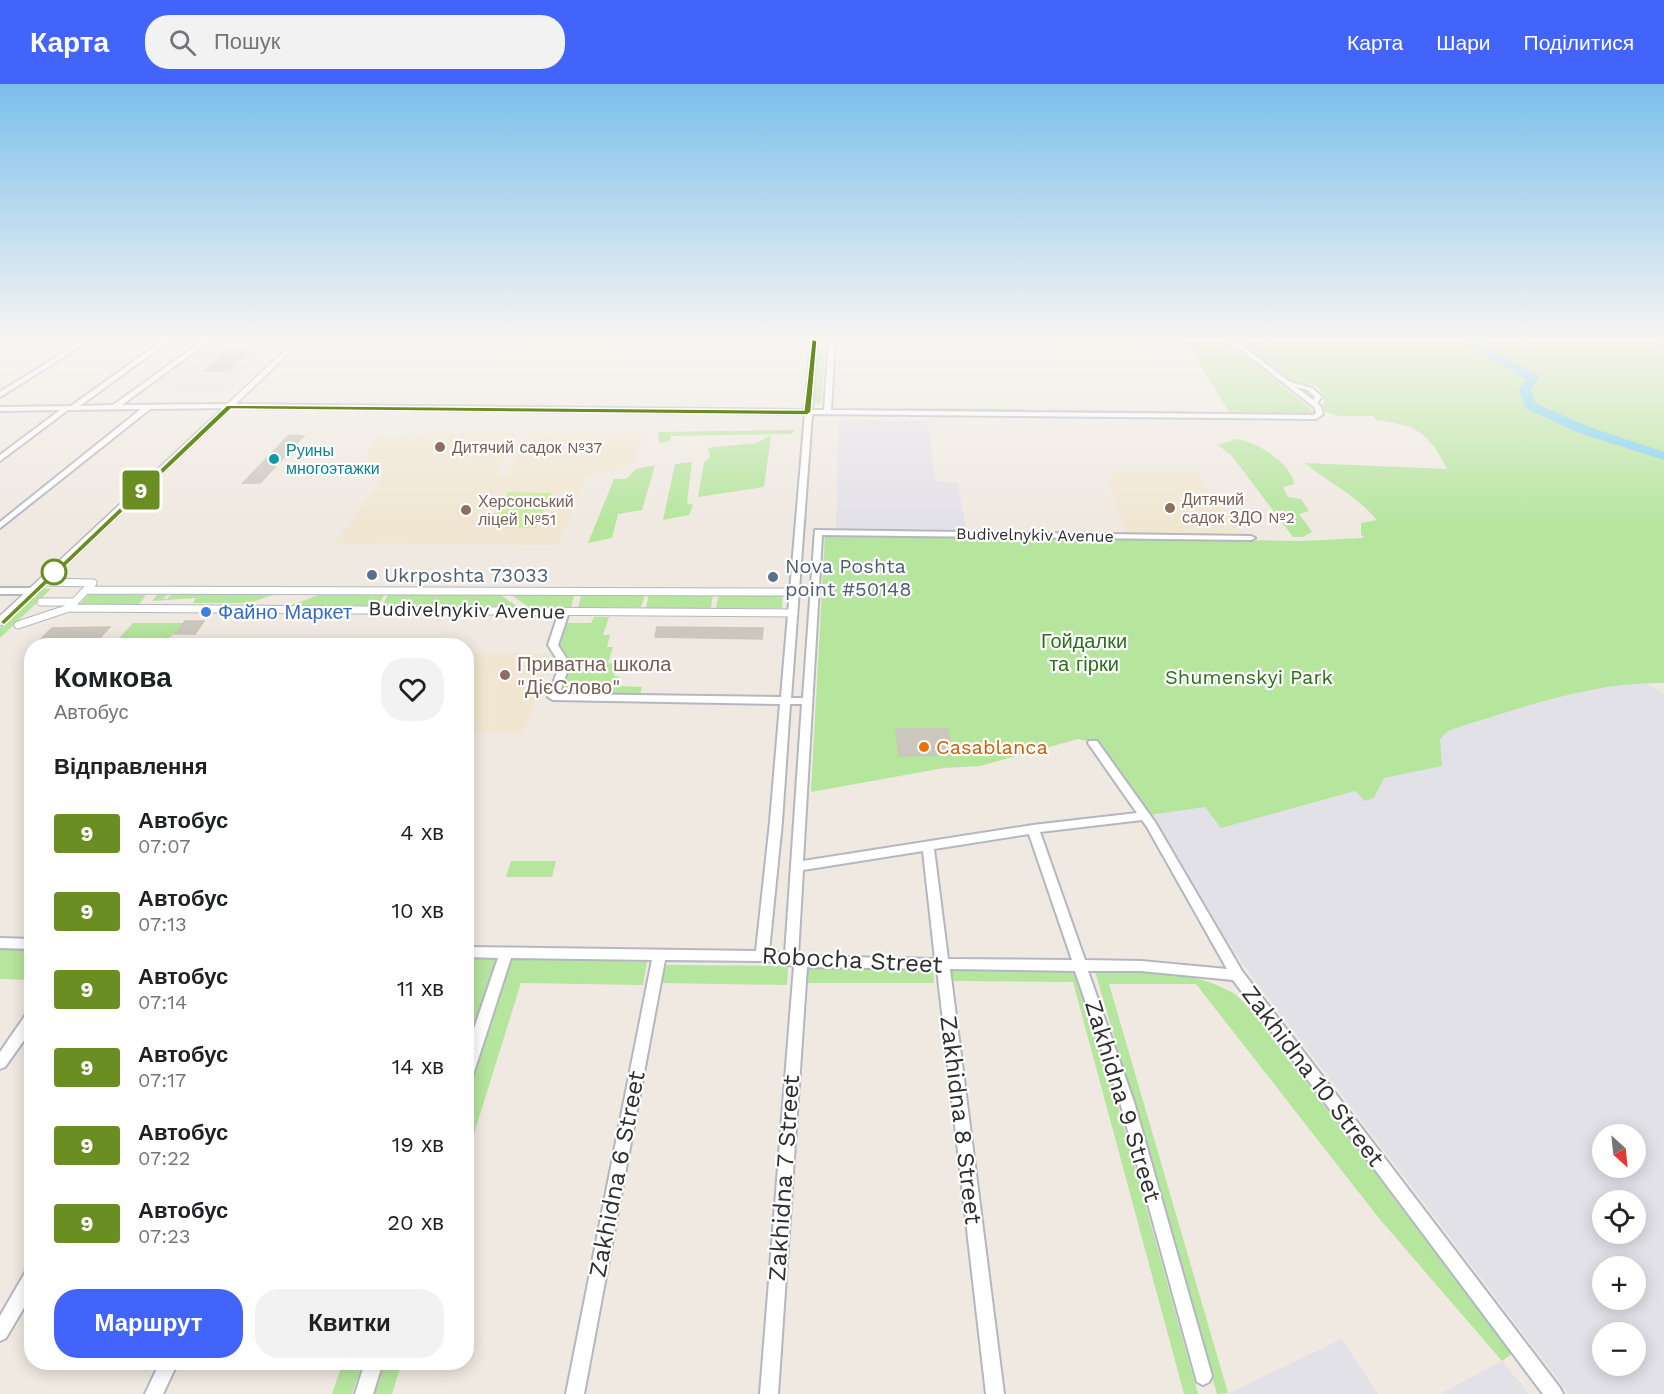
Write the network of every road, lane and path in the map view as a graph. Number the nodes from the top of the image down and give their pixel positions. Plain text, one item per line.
1 (78, 402) edge
2 (122, 402) edge
3 (233, 402) edge
4 (808, 402) edge
5 (828, 402) edge
6 (1315, 402) edge
7 (229, 406) junction
8 (115, 407) junction
9 (148, 407) junction
10 (70, 408) junction
11 (0, 409) edge
12 (807, 412) junction
13 (827, 413) junction
14 (0, 459) edge
15 (0, 526) edge
16 (818, 532) joint
17 (1251, 538) dead end
18 (44, 582) junction
19 (86, 590) junction
20 (0, 591) edge
21 (34, 591) junction
22 (795, 592) junction
23 (41, 602) dead end
24 (72, 605) junction
25 (564, 612) junction
26 (794, 613) junction
27 (0, 622) edge
28 (18, 625) dead end
29 (786, 701) junction
30 (807, 701) junction
31 (1093, 743) dead end
32 (1145, 816) junction
33 (1033, 829) junction
34 (928, 846) junction
35 (796, 867) junction
36 (0, 943) edge
37 (24, 944) edge
38 (474, 952) edge
39 (506, 953) junction
40 (659, 955) junction
41 (762, 956) junction
42 (796, 961) junction
43 (940, 965) junction
44 (1081, 967) junction
45 (1237, 975) junction
46 (24, 1028) edge
47 (474, 1051) edge
48 (0, 1063) edge
49 (24, 1291) edge
50 (0, 1332) edge
51 (165, 1370) edge
52 (372, 1370) edge
53 (1203, 1376) dead end
54 (154, 1394) edge
55 (364, 1394) edge
56 (575, 1394) edge
57 (769, 1394) edge
58 (995, 1394) edge
59 (1554, 1394) edge

1 - 10 street
2 - 8 street
3 - 7 street
4 - 12 street
5 - 13 street
6 - 13 street
7 - 9 street
7 - 12 street
7 - 18 street
8 - 9 street
8 - 10 street
9 - 15 street
10 - 11 street
10 - 14 street
12 - 13 street
12 - 22 street
16 - 17 street, Budivelnykiv Avenue
16 - 30 street, Zakhidna 7 Street
18 - 19 street, Budivelnykiv Avenue
18 - 21 street
19 - 22 street, Budivelnykiv Avenue
19 - 24 street, Budivelnykiv Avenue
20 - 21 street
21 - 27 street
22 - 26 street
23 - 24 street, Budivelnykiv Avenue
24 - 25 street, Budivelnykiv Avenue
24 - 28 street, Budivelnykiv Avenue
25 - 26 street, Budivelnykiv Avenue
25 - 29 street
26 - 29 street
29 - 30 street
29 - 41 street
30 - 35 street, Zakhidna 7 Street
31 - 32 street, Zakhidna 10 Street
32 - 33 street
32 - 45 street, Zakhidna 10 Street
33 - 34 street
33 - 44 street, Zakhidna 9 Street
34 - 35 street
34 - 43 street, Zakhidna 8 Street
35 - 42 street, Zakhidna 7 Street
36 - 37 street
38 - 39 street, Robocha Street
39 - 40 street, Robocha Street
39 - 47 street
40 - 41 street, Robocha Street
40 - 56 street, Zakhidna 6 Street
41 - 42 street, Robocha Street
42 - 43 street, Robocha Street
42 - 57 street, Zakhidna 7 Street
43 - 44 street, Robocha Street
43 - 58 street, Zakhidna 8 Street
44 - 45 street, Robocha Street
44 - 53 street, Zakhidna 9 Street
45 - 59 street, Zakhidna 10 Street
46 - 48 street
49 - 50 street
51 - 54 street
52 - 55 street

